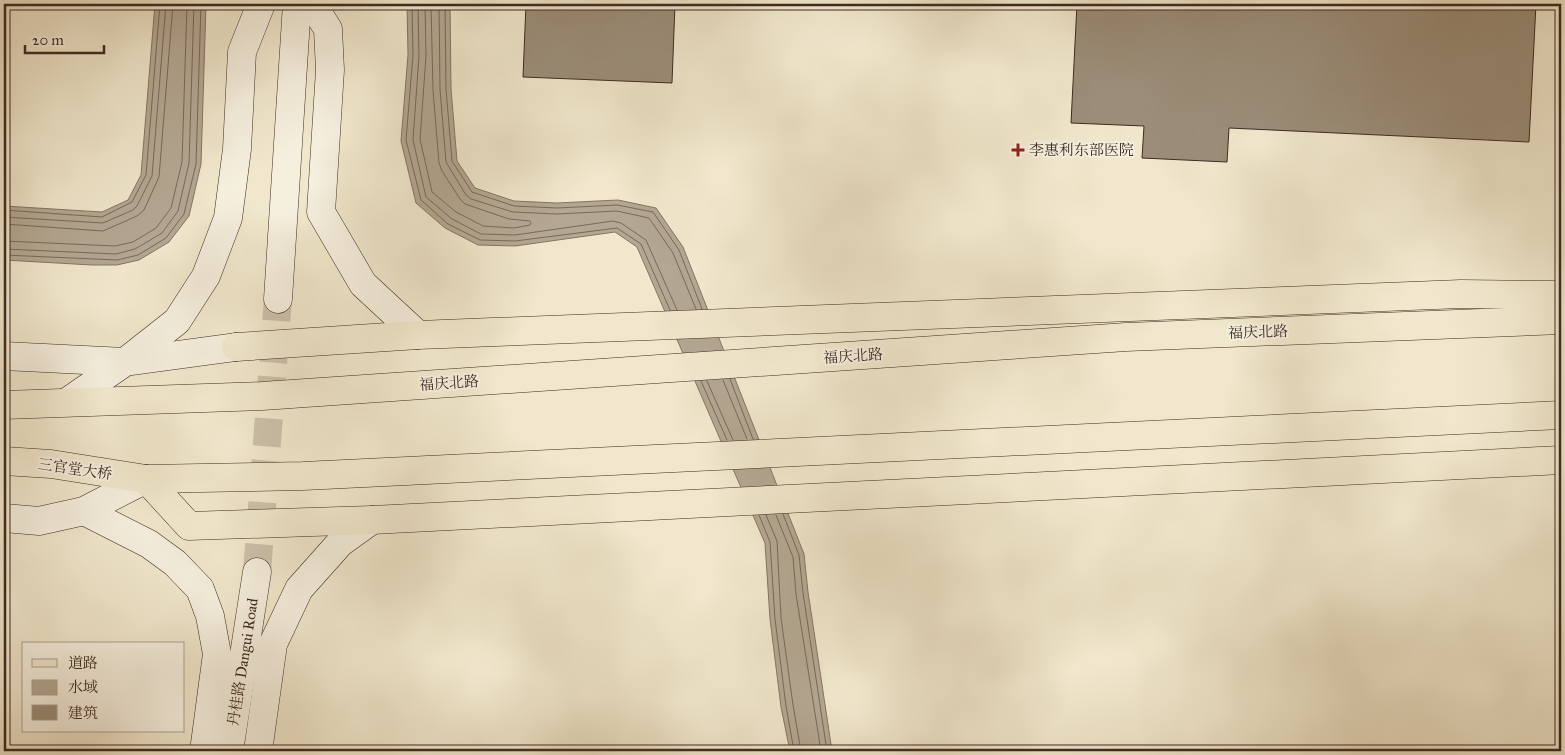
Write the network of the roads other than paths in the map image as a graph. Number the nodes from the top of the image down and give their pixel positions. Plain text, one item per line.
1 (261, 4) edge
2 (297, 4) edge
3 (312, 4) edge
4 (1561, 295) edge
5 (278, 299) tunnel mouth
6 (1561, 320) edge
7 (418, 335) junction
8 (236, 347) joint
9 (4, 356) edge
10 (125, 362) junction
11 (67, 402) junction
12 (4, 404) edge
13 (1561, 415) edge
14 (1561, 460) edge
15 (4, 461) edge
16 (146, 480) junction
17 (84, 511) junction
18 (4, 518) edge
19 (372, 520) junction
20 (257, 572) tunnel mouth
21 (204, 751) edge
22 (229, 751) edge
23 (258, 751) edge

1 - 10 street
2 - 5 street
3 - 7 street
4 - 7 main road
6 - 11 main road, 福庆北路
7 - 8 main road
8 - 10 street
9 - 10 street
10 - 11 street
11 - 12 main road
13 - 16 main road, 三官堂大桥
14 - 19 main road
15 - 16 main road, 三官堂大桥
16 - 17 street
16 - 19 main road
17 - 18 street
17 - 21 street
19 - 23 street
20 - 22 street, 丹桂路 Dangui Road

